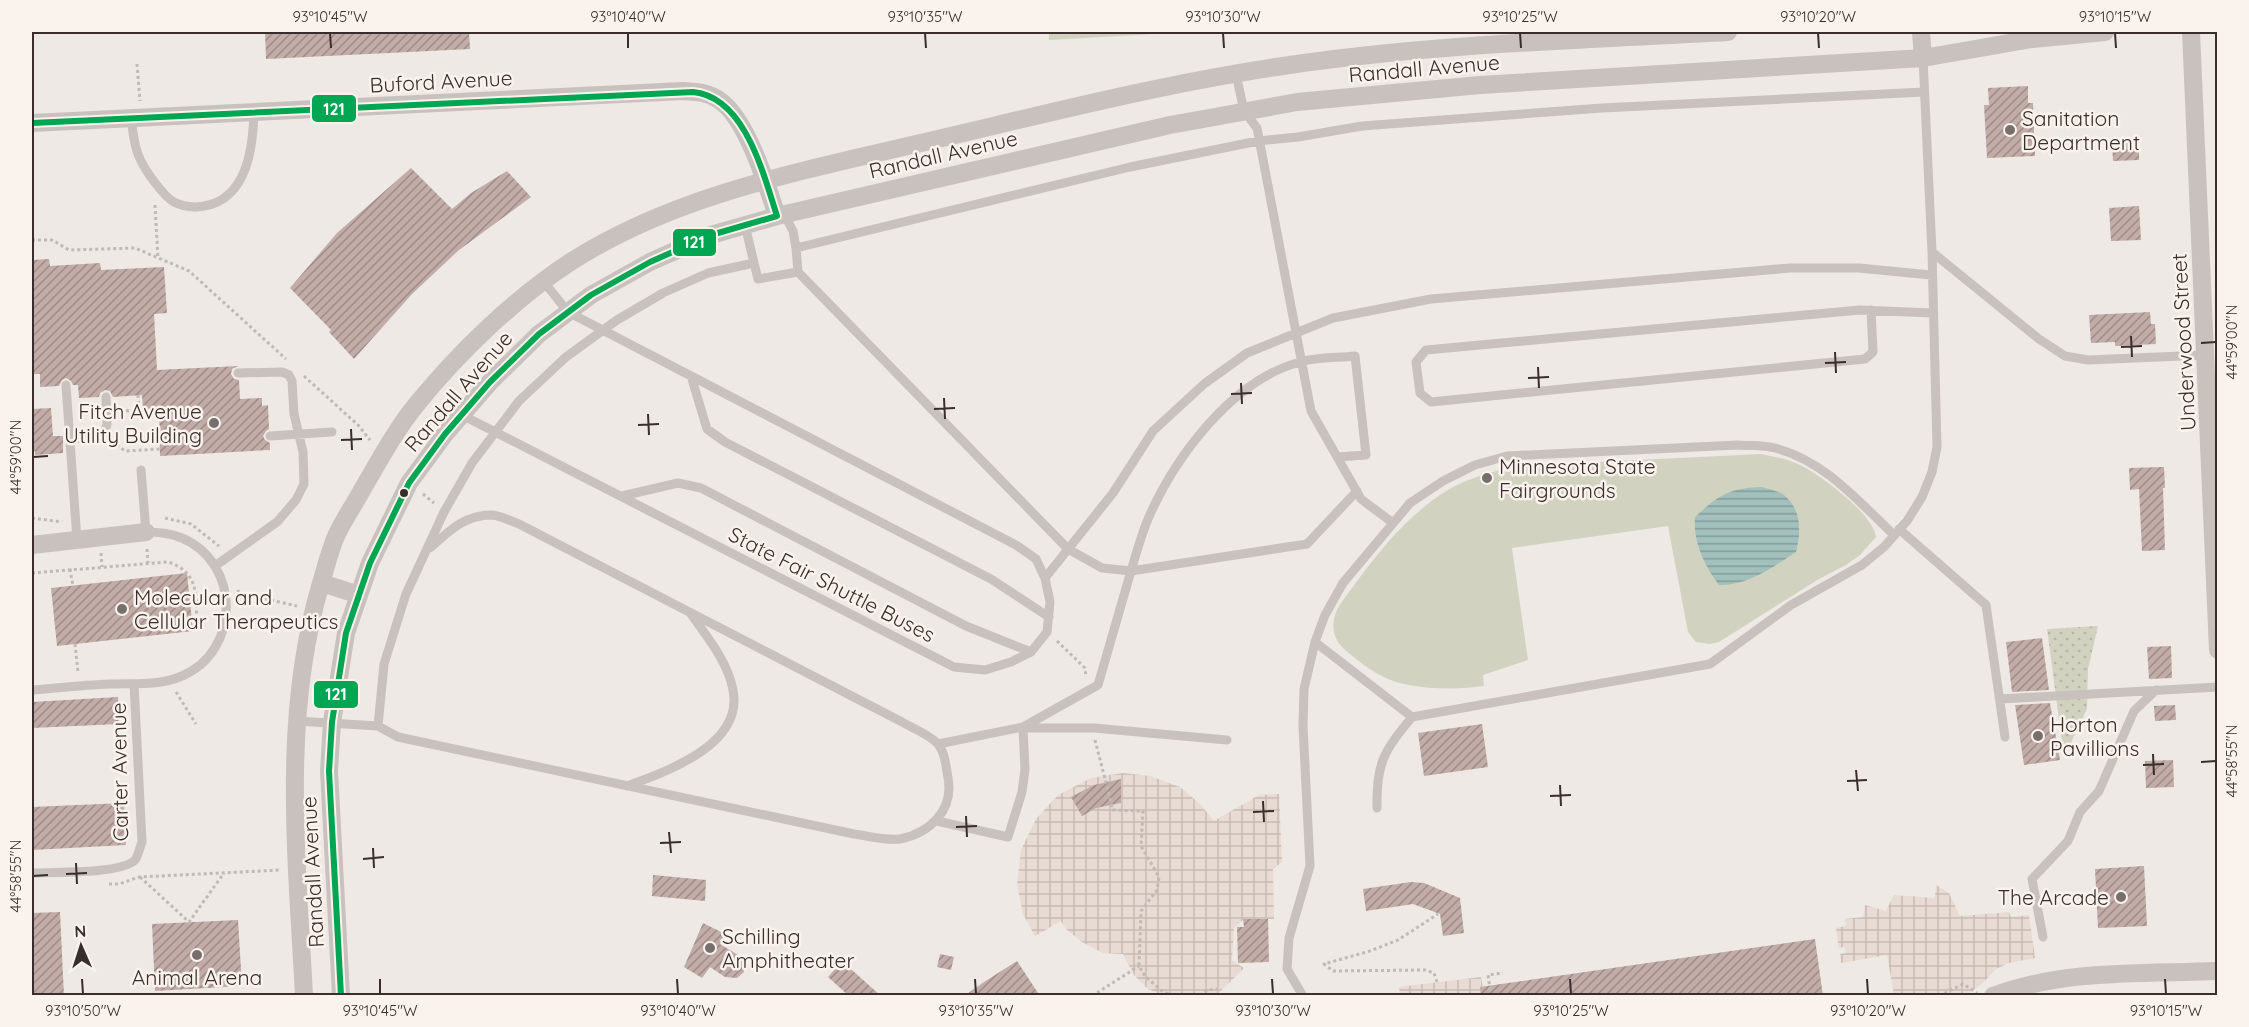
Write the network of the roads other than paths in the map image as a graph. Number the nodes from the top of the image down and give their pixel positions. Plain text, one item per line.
1 (1728, 32) edge
2 (1921, 32) edge
3 (2105, 32) edge
4 (2191, 32) edge
5 (1923, 58) junction
6 (1236, 74) junction
7 (1924, 92) junction
8 (1244, 111) junction
9 (254, 113) junction
10 (136, 118) junction
11 (32, 123) edge
12 (1257, 141) junction
13 (765, 180) junction
14 (781, 215) junction
15 (745, 225) junction
16 (796, 248) junction
17 (1932, 252) junction
18 (754, 263) junction
19 (798, 272) junction
20 (1931, 275) junction
21 (544, 282) junction
22 (1871, 310) junction
23 (568, 312) junction
24 (1932, 313) junction
25 (602, 330) junction
26 (1295, 332) junction
27 (1301, 362) junction
28 (2210, 362) edge
29 (238, 374) dead end
30 (691, 376) junction
31 (66, 385) dead end
32 (106, 397) dead end
33 (462, 415) junction
34 (332, 432) dead end
35 (495, 432) junction
36 (299, 434) junction
37 (270, 436) dead end
38 (70, 439) junction
39 (1337, 457) junction
40 (141, 470) dead end
41 (1357, 491) junction
42 (622, 496) junction
43 (1393, 523) junction
44 (146, 532) junction
45 (1897, 532) junction
46 (77, 540) junction
47 (32, 544) edge
48 (1068, 549) junction
49 (426, 552) junction
50 (215, 566) junction
51 (1131, 571) junction
52 (1045, 578) junction
53 (321, 583) junction
54 (359, 595) junction
55 (690, 612) junction
56 (1048, 617) junction
57 (1315, 642) junction
58 (2217, 650) edge
59 (1031, 652) junction
60 (134, 684) junction
61 (2217, 687) edge
62 (32, 690) edge
63 (2156, 690) junction
64 (2000, 699) junction
65 (1412, 717) junction
66 (296, 721) junction
67 (332, 722) junction
68 (378, 726) junction
69 (1023, 728) junction
70 (2005, 737) dead end
71 (1227, 740) dead end
72 (938, 744) junction
73 (627, 786) junction
74 (1377, 808) dead end
75 (937, 821) junction
76 (32, 873) edge
77 (2043, 937) dead end
78 (2217, 970) edge
79 (304, 996) edge
80 (342, 996) edge
81 (1303, 996) edge
82 (1993, 996) edge

1 - 6 street, Randall Avenue
2 - 5 street
3 - 5 street, Randall Avenue
4 - 28 street, Underwood Street
5 - 7 lane
5 - 8 street, Randall Avenue
6 - 8 lane
6 - 13 street, Randall Avenue
7 - 12 lane
7 - 17 lane
8 - 12 lane
8 - 14 street, Randall Avenue
9 - 10 street, Buford Avenue
9 - 10 lane
9 - 13 street, Buford Avenue
10 - 11 street, Buford Avenue
12 - 16 lane
12 - 26 lane
13 - 14 street, Buford Avenue
13 - 21 street, Randall Avenue
14 - 15 street, Randall Avenue
14 - 16 lane
15 - 18 lane
15 - 23 street, Randall Avenue
16 - 19 lane
17 - 20 lane
17 - 28 lane
18 - 19 lane
18 - 25 lane
19 - 48 lane
20 - 24 lane
20 - 26 lane
21 - 23 lane
21 - 53 street, Randall Avenue
22 - 22 lane
22 - 24 lane
23 - 25 lane
23 - 33 street, Randall Avenue
24 - 45 lane
25 - 30 lane
25 - 35 lane
26 - 27 lane
26 - 48 lane
27 - 39 lane
27 - 39 lane
27 - 51 lane
28 - 58 street, Underwood Street
29 - 36 lane
30 - 52 lane
30 - 56 lane
31 - 38 lane
32 - 38 lane
33 - 35 lane, State Fair Shuttle Buses
33 - 54 street, Randall Avenue
34 - 36 lane
35 - 42 lane, State Fair Shuttle Buses
35 - 49 lane
36 - 37 lane
36 - 50 lane
38 - 46 lane
39 - 41 lane
40 - 44 lane
41 - 43 lane
41 - 51 lane
42 - 59 lane, State Fair Shuttle Buses
42 - 59 lane, State Fair Shuttle Buses
43 - 45 lane
43 - 57 lane
44 - 46 street
44 - 50 lane
45 - 64 lane
45 - 65 lane
46 - 47 street
48 - 51 lane
48 - 52 lane
49 - 55 lane
49 - 68 lane
50 - 60 lane
51 - 69 lane
52 - 56 lane
53 - 54 street
53 - 66 street, Randall Avenue
54 - 67 street, Randall Avenue
55 - 72 lane
55 - 73 lane
56 - 59 lane, State Fair Shuttle Buses
57 - 65 lane
57 - 81 lane
60 - 62 lane
60 - 76 lane, Carter Avenue
61 - 63 lane
63 - 64 lane
63 - 77 lane
64 - 70 lane
65 - 74 lane
66 - 67 lane
66 - 79 street, Randall Avenue
67 - 68 lane
67 - 80 street, Randall Avenue
68 - 73 lane
69 - 71 lane
69 - 72 lane
69 - 75 lane
72 - 75 lane
73 - 75 lane
78 - 82 street

